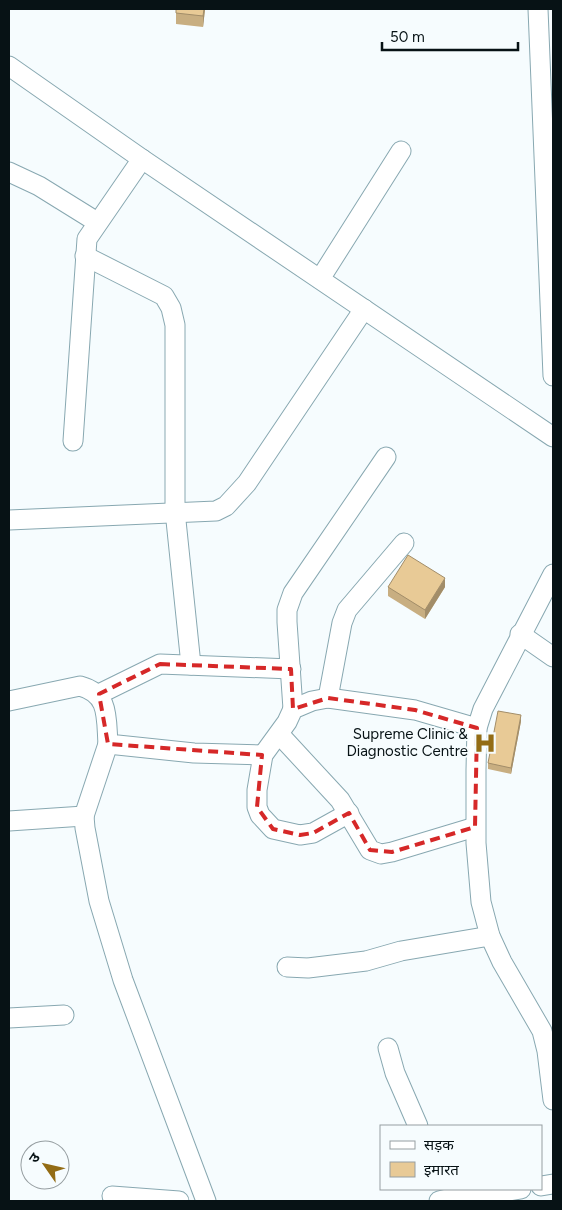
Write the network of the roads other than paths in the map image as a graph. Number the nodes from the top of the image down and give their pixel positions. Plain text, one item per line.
1 (538, 9) edge
2 (9, 66) edge
3 (547, 86) edge
4 (401, 151) dead end
5 (142, 159) junction
6 (9, 172) edge
7 (550, 213) edge
8 (97, 222) junction
9 (85, 256) junction
10 (320, 279) junction
11 (364, 309) junction
12 (553, 376) edge
13 (553, 437) edge
14 (73, 441) dead end
15 (386, 457) dead end
16 (175, 511) junction
17 (9, 520) edge
18 (404, 543) dead end
19 (553, 574) edge
20 (520, 634) junction
21 (553, 657) edge
22 (191, 665) junction
23 (291, 669) junction
24 (99, 694) junction
25 (328, 698) junction
26 (9, 701) edge
27 (294, 709) junction
28 (478, 728) junction
29 (279, 734) junction
30 (108, 744) junction
31 (263, 755) junction
32 (349, 813) junction
33 (84, 816) junction
34 (9, 821) edge
35 (476, 827) junction
36 (490, 936) junction
37 (287, 966) dead end
38 (64, 1015) dead end
39 (9, 1018) edge
40 (388, 1048) dead end
41 (553, 1100) edge
42 (418, 1125) edge
43 (515, 1190) edge
44 (112, 1196) dead end
45 (443, 1196) edge
46 (179, 1201) edge
47 (206, 1201) edge

1 - 3 street
2 - 5 street
3 - 7 street
4 - 10 street
5 - 8 street
5 - 10 street
6 - 8 street
7 - 12 street
8 - 9 street
9 - 14 street
9 - 16 street
10 - 11 street
11 - 13 street
11 - 16 street
15 - 23 street
16 - 17 street
16 - 22 street
18 - 25 street
19 - 20 street
20 - 21 street
20 - 28 street
22 - 23 street
22 - 24 street
23 - 27 street
24 - 26 street
24 - 30 street
25 - 27 street
25 - 28 street
27 - 29 street
28 - 35 street
29 - 31 street
29 - 32 street
30 - 31 street
30 - 33 street
31 - 32 street
32 - 35 street
33 - 34 street
33 - 47 street
35 - 36 street
36 - 37 street
36 - 41 street
38 - 39 street
40 - 42 street
43 - 45 street
44 - 46 street

